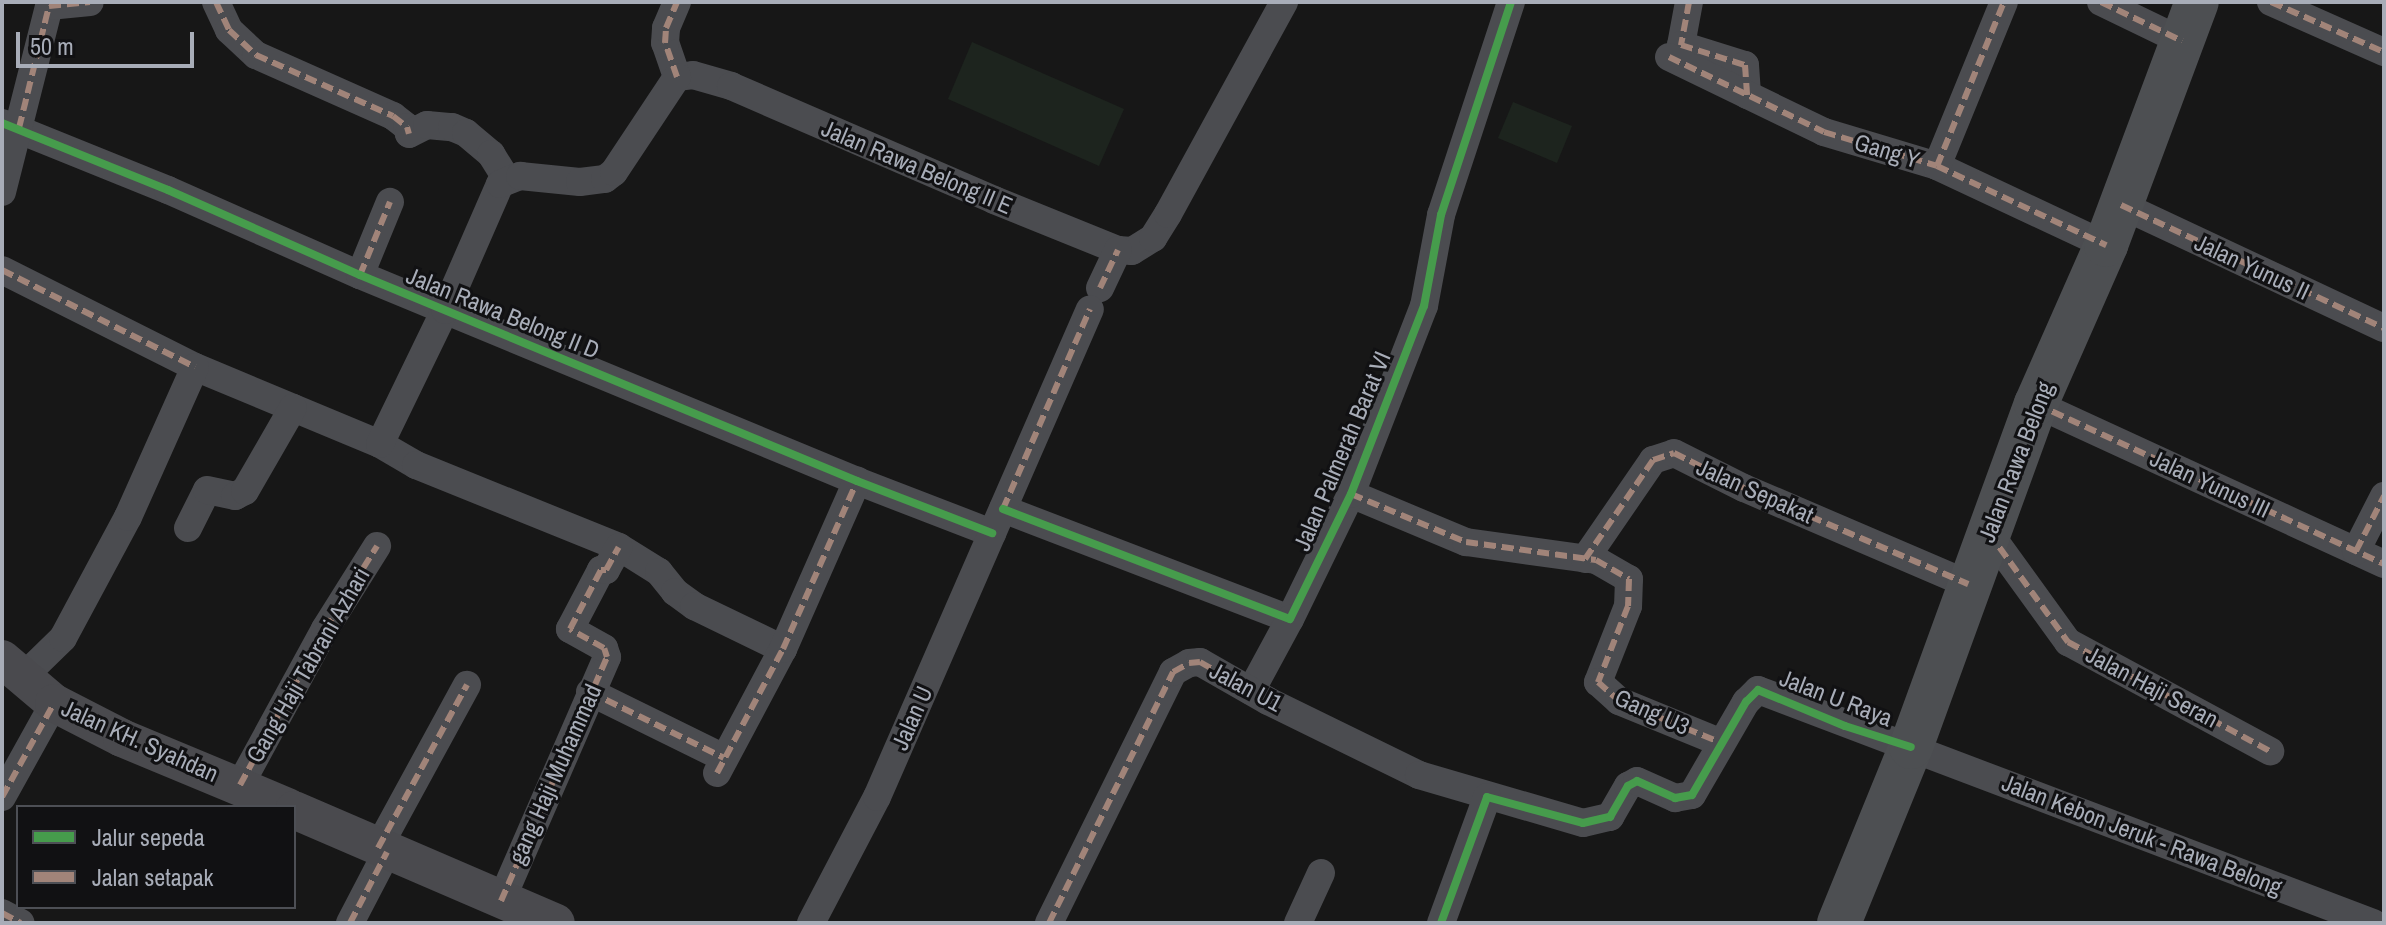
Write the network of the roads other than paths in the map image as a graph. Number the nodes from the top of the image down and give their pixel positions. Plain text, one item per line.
1 (90, 2) edge
2 (216, 2) edge
3 (677, 2) edge
4 (1284, 2) edge
5 (1511, 2) edge
6 (1689, 2) edge
7 (2004, 2) edge
8 (2101, 2) edge
9 (2271, 2) edge
10 (2190, 22) edge
11 (2384, 52) edge
12 (1669, 57) dead end
13 (677, 77) junction
14 (1747, 95) junction
15 (10, 125) edge
16 (1937, 166) junction
17 (507, 180) junction
18 (2, 192) edge
19 (390, 202) dead end
20 (2121, 205) junction
21 (2106, 245) junction
22 (1118, 250) junction
23 (2, 270) edge
24 (360, 275) junction
25 (445, 310) junction
26 (2384, 328) edge
27 (195, 367) junction
28 (2036, 404) junction
29 (293, 408) junction
30 (380, 444) junction
31 (857, 481) junction
32 (1351, 494) junction
33 (2384, 496) edge
34 (998, 521) junction
35 (188, 528) dead end
36 (1989, 533) junction
37 (377, 546) dead end
38 (619, 547) junction
39 (2356, 551) junction
40 (1585, 559) junction
41 (2384, 564) edge
42 (1968, 584) junction
43 (1290, 619) junction
44 (783, 649) junction
45 (12, 669) edge
46 (467, 685) dead end
47 (1251, 691) junction
48 (590, 692) junction
49 (54, 703) junction
50 (1722, 743) junction
51 (1911, 747) junction
52 (2270, 751) dead end
53 (240, 785) junction
54 (2, 797) edge
55 (1487, 797) junction
56 (284, 805) edge
57 (296, 811) edge
58 (382, 850) junction
59 (1321, 873) dead end
60 (501, 901) junction
61 (2, 913) edge
62 (1842, 922) edge
63 (21, 923) edge
64 (350, 923) edge
65 (556, 923) edge
66 (811, 923) edge
67 (1049, 923) edge
68 (1298, 923) edge
69 (1441, 923) edge
70 (2373, 923) edge

1 - 15 street
2 - 17 street
3 - 13 street
4 - 22 street
5 - 32 street, Jalan Palmerah Barat VI
6 - 14 street
7 - 16 street
8 - 10 street
9 - 11 street
10 - 20 main road, Jalan Rawa Belong
12 - 14 street, Gang Y
13 - 17 street
13 - 22 street, Jalan Rawa Belong II E
14 - 16 street, Gang Y
15 - 18 street
15 - 24 street, Jalan Rawa Belong II D
16 - 21 street, Gang Y
17 - 25 street
19 - 24 street
20 - 21 main road, Jalan Rawa Belong
20 - 26 street, Jalan Yunus II
21 - 28 main road, Jalan Rawa Belong
22 - 34 street
23 - 27 street
24 - 25 street, Jalan Rawa Belong II D
25 - 30 street
25 - 31 street, Jalan Rawa Belong II D
27 - 29 street
27 - 45 street
28 - 36 main road, Jalan Rawa Belong
28 - 39 street, Jalan Yunus III
29 - 30 street
29 - 35 street
30 - 38 street
31 - 34 street, Jalan Rawa Belong II D
31 - 44 street
32 - 40 street
32 - 43 street, Jalan Palmerah Barat VI
33 - 39 street
34 - 43 street
34 - 66 street, Jalan U
36 - 42 main road, Jalan Rawa Belong
36 - 52 street, Jalan Haji Seran
37 - 53 street, Gang Haji Tabrani Azhari
38 - 44 street
38 - 48 street, gang Haji Muhammad
39 - 41 street, Jalan Yunus III
40 - 42 street, Jalan Sepakat
40 - 50 street, Gang U3
42 - 51 main road, Jalan Rawa Belong
43 - 47 street
44 - 48 street
45 - 49 street, Jalan KH. Syahdan
46 - 58 street
47 - 55 street, Jalan U1
47 - 67 street, Jalan U1
48 - 60 street, gang Haji Muhammad
49 - 53 street, Jalan KH. Syahdan
49 - 54 street
50 - 51 street, Jalan U Raya
50 - 55 street, Jalan U Raya
51 - 62 main road, Jalan Rawa Belong
51 - 70 street, Jalan Kebon Jeruk - Rawa Belong
53 - 56 street, Jalan KH. Syahdan
55 - 69 street
57 - 58 street
58 - 60 street
58 - 64 street
59 - 68 street
60 - 65 street
61 - 63 street

